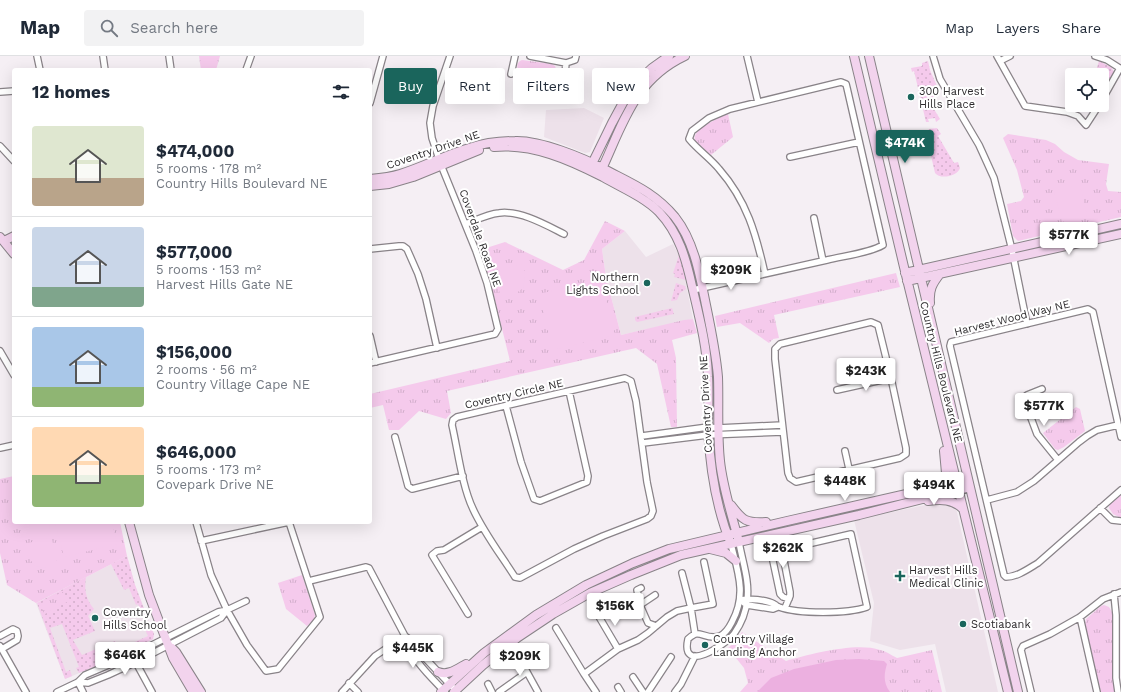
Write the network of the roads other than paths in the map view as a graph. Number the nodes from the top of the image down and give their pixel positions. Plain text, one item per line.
1 (37, 56) edge
2 (103, 56) edge
3 (169, 56) edge
4 (251, 56) edge
5 (383, 56) edge
6 (450, 56) edge
7 (515, 56) edge
8 (530, 56) edge
9 (576, 56) edge
10 (669, 56) edge
11 (685, 56) edge
12 (747, 56) edge
13 (854, 56) edge
14 (933, 56) edge
15 (1010, 56) edge
16 (1094, 56) edge
17 (870, 58) edge
18 (999, 58) edge
19 (566, 63) junction
20 (40, 68) edge
21 (106, 68) edge
22 (170, 68) edge
23 (247, 68) edge
24 (566, 68) edge
25 (1121, 68) edge
26 (511, 74) dead end
27 (1109, 88) edge
28 (12, 91) edge
29 (0, 92) edge
30 (372, 96) edge
31 (758, 102) junction
32 (1065, 112) edge
33 (1068, 112) edge
34 (1094, 112) edge
35 (612, 123) junction
36 (621, 126) junction
37 (859, 142) junction
38 (0, 146) edge
39 (790, 157) dead end
40 (12, 159) edge
41 (440, 162) junction
42 (591, 167) junction
43 (600, 171) junction
44 (372, 179) edge
45 (372, 186) edge
46 (814, 218) dead end
47 (466, 224) junction
48 (1121, 224) edge
49 (564, 234) dead end
50 (1121, 234) edge
51 (372, 248) edge
52 (1012, 250) junction
53 (1013, 258) junction
54 (823, 261) junction
55 (765, 274) junction
56 (920, 274) junction
57 (940, 274) junction
58 (906, 277) junction
59 (702, 288) junction
60 (693, 290) junction
61 (930, 318) junction
62 (1027, 324) junction
63 (437, 348) junction
64 (0, 351) edge
65 (12, 360) edge
66 (7, 362) junction
67 (373, 362) edge
68 (12, 367) edge
69 (891, 378) junction
70 (1042, 389) dead end
71 (837, 390) dead end
72 (569, 392) junction
73 (506, 406) junction
74 (942, 422) junction
75 (1118, 425) junction
76 (783, 429) junction
77 (708, 431) junction
78 (718, 431) junction
79 (642, 436) junction
80 (1121, 437) edge
81 (395, 438) dead end
82 (642, 443) junction
83 (12, 445) edge
84 (0, 448) edge
85 (845, 451) dead end
86 (1058, 460) junction
87 (849, 469) junction
88 (463, 476) junction
89 (969, 483) junction
90 (940, 486) junction
91 (957, 486) junction
92 (1121, 490) edge
93 (987, 500) junction
94 (906, 502) junction
95 (728, 503) junction
96 (1100, 508) junction
97 (962, 509) junction
98 (829, 512) junction
99 (859, 515) junction
100 (787, 521) junction
101 (1121, 521) edge
102 (130, 524) edge
103 (197, 524) edge
104 (280, 524) edge
105 (290, 524) edge
106 (482, 527) junction
107 (736, 533) junction
108 (728, 536) junction
109 (201, 541) junction
110 (735, 543) junction
111 (770, 547) dead end
112 (707, 549) junction
113 (736, 561) junction
114 (704, 562) dead end
115 (682, 573) dead end
116 (309, 581) junction
117 (641, 588) dead end
118 (1121, 592) edge
119 (1114, 594) junction
120 (655, 595) dead end
121 (748, 598) junction
122 (789, 599) junction
123 (741, 600) junction
124 (246, 601) dead end
125 (598, 605) dead end
126 (640, 605) junction
127 (746, 605) junction
128 (778, 607) junction
129 (691, 608) junction
130 (785, 608) junction
131 (227, 610) junction
132 (468, 614) dead end
133 (1080, 617) junction
134 (656, 626) junction
135 (556, 628) dead end
136 (695, 634) junction
137 (0, 636) edge
138 (405, 636) junction
139 (167, 641) junction
140 (1, 647) edge
141 (618, 649) junction
142 (484, 653) junction
143 (517, 654) dead end
144 (132, 655) junction
145 (695, 656) junction
146 (671, 657) dead end
147 (136, 662) junction
148 (438, 672) junction
149 (527, 672) junction
150 (584, 674) junction
151 (633, 677) dead end
152 (78, 682) junction
153 (350, 683) junction
154 (488, 684) dead end
155 (445, 689) edge
156 (26, 692) edge
157 (57, 692) edge
158 (82, 692) edge
159 (152, 692) edge
160 (193, 692) edge
161 (201, 692) edge
162 (342, 692) edge
163 (358, 692) edge
164 (455, 692) edge
165 (492, 692) edge
166 (499, 692) edge
167 (538, 692) edge
168 (596, 692) edge
169 (643, 692) edge
170 (648, 692) edge
171 (675, 692) edge
172 (1008, 692) edge
173 (1018, 692) edge
174 (1031, 692) edge
175 (1097, 692) edge
176 (1118, 692) edge

1 - 20 street
2 - 21 street
3 - 22 street
4 - 23 street
5 - 30 street
6 - 41 street, Coverdale Road NE
7 - 26 street
8 - 19 street
9 - 19 street
10 - 35 street
11 - 36 street
12 - 31 street
13 - 58 street, Country Hills Boulevard NE
14 - 52 street
15 - 18 street
16 - 25 street
17 - 56 street, Country Hills Boulevard NE
18 - 32 street
19 - 24 street
25 - 27 street
28 - 29 street
31 - 37 street
31 - 55 street
33 - 34 street
35 - 36 street
35 - 42 street
36 - 43 street
37 - 39 street
37 - 54 street
38 - 40 street
41 - 42 street, Coventry Drive NE
41 - 44 street, Coventry Drive NE
41 - 45 street, Coventry Drive NE
41 - 47 street, Coverdale Road NE
42 - 43 street, Coventry Drive NE
43 - 59 street, Coventry Drive NE
43 - 60 street, Coventry Drive NE
46 - 54 street
47 - 49 street
47 - 63 street, Coverdale Road NE
48 - 52 street
50 - 53 street
51 - 63 street
52 - 53 street
52 - 56 street
53 - 57 street
53 - 62 street
54 - 55 street
55 - 59 street
56 - 57 street
56 - 58 street
56 - 61 street, Country Hills Boulevard NE
57 - 61 street
58 - 74 street, Country Hills Boulevard NE
59 - 60 street
59 - 78 street, Coventry Drive NE
60 - 77 street, Coventry Drive NE
61 - 89 street, Country Hills Boulevard NE
62 - 75 street, Harvest Wood Way NE
62 - 93 street, Harvest Wood Way NE
63 - 67 street, Coverdale Road NE
64 - 66 street
65 - 66 street
66 - 68 street
69 - 71 street
69 - 76 street
69 - 87 street
70 - 86 street
72 - 73 street, Coventry Circle NE
72 - 73 street
72 - 79 street, Coventry Circle NE
73 - 88 street, Coventry Circle NE
74 - 90 street
74 - 91 street, Country Hills Boulevard NE
75 - 80 street, Harvest Wood Way NE
75 - 86 street
76 - 78 street
76 - 87 street
77 - 78 street
77 - 79 street
77 - 82 street
77 - 108 street, Coventry Drive NE
78 - 95 street, Coventry Drive NE
79 - 82 street, Coventry Circle NE
81 - 88 street
82 - 106 street, Coventry Circle NE
83 - 84 street
85 - 87 street
86 - 93 street
88 - 106 street, Coventry Circle NE
89 - 91 street
89 - 173 street, Country Hills Boulevard NE
90 - 91 street
90 - 98 street
91 - 94 street
91 - 97 street, Country Hills Boulevard NE
92 - 96 street
93 - 96 street, Harvest Wood Way NE
94 - 97 street
94 - 99 street
95 - 100 street
95 - 107 street, Coventry Drive NE
96 - 101 street
97 - 172 street, Country Hills Boulevard NE
98 - 99 street
98 - 100 street
99 - 110 street
100 - 107 street
102 - 139 street
103 - 109 street
104 - 109 street
105 - 116 street
106 - 132 street
107 - 108 street
107 - 110 street, Coventry Drive NE
108 - 110 street, Coventry Drive NE
108 - 142 street
109 - 131 street
110 - 112 street
110 - 113 street
110 - 121 street
111 - 122 street
112 - 113 street
112 - 164 street
113 - 123 street
114 - 129 street
115 - 129 street
116 - 131 street
116 - 138 street
117 - 126 street
118 - 119 street
119 - 133 street
119 - 176 street
120 - 126 street
121 - 123 street
121 - 127 street
121 - 128 street
122 - 130 street
122 - 130 street
123 - 127 street
123 - 136 street
124 - 131 street
125 - 141 street
126 - 134 street
127 - 128 street
127 - 145 street
128 - 130 street
129 - 134 street
129 - 136 street
131 - 139 street
133 - 174 street
133 - 175 street
134 - 141 street
135 - 150 street
136 - 145 street
137 - 140 street
138 - 148 street
138 - 153 street
138 - 155 street
139 - 144 street
139 - 147 street
139 - 160 street
139 - 161 street
140 - 156 street
141 - 150 street
142 - 148 street
142 - 155 street
143 - 149 street
144 - 147 street
144 - 152 street
145 - 171 street
146 - 170 street
147 - 152 street
147 - 159 street
148 - 155 street
149 - 166 street
149 - 167 street
150 - 168 street
151 - 169 street
152 - 157 street
152 - 158 street
153 - 162 street
153 - 163 street
154 - 165 street
155 - 164 street

